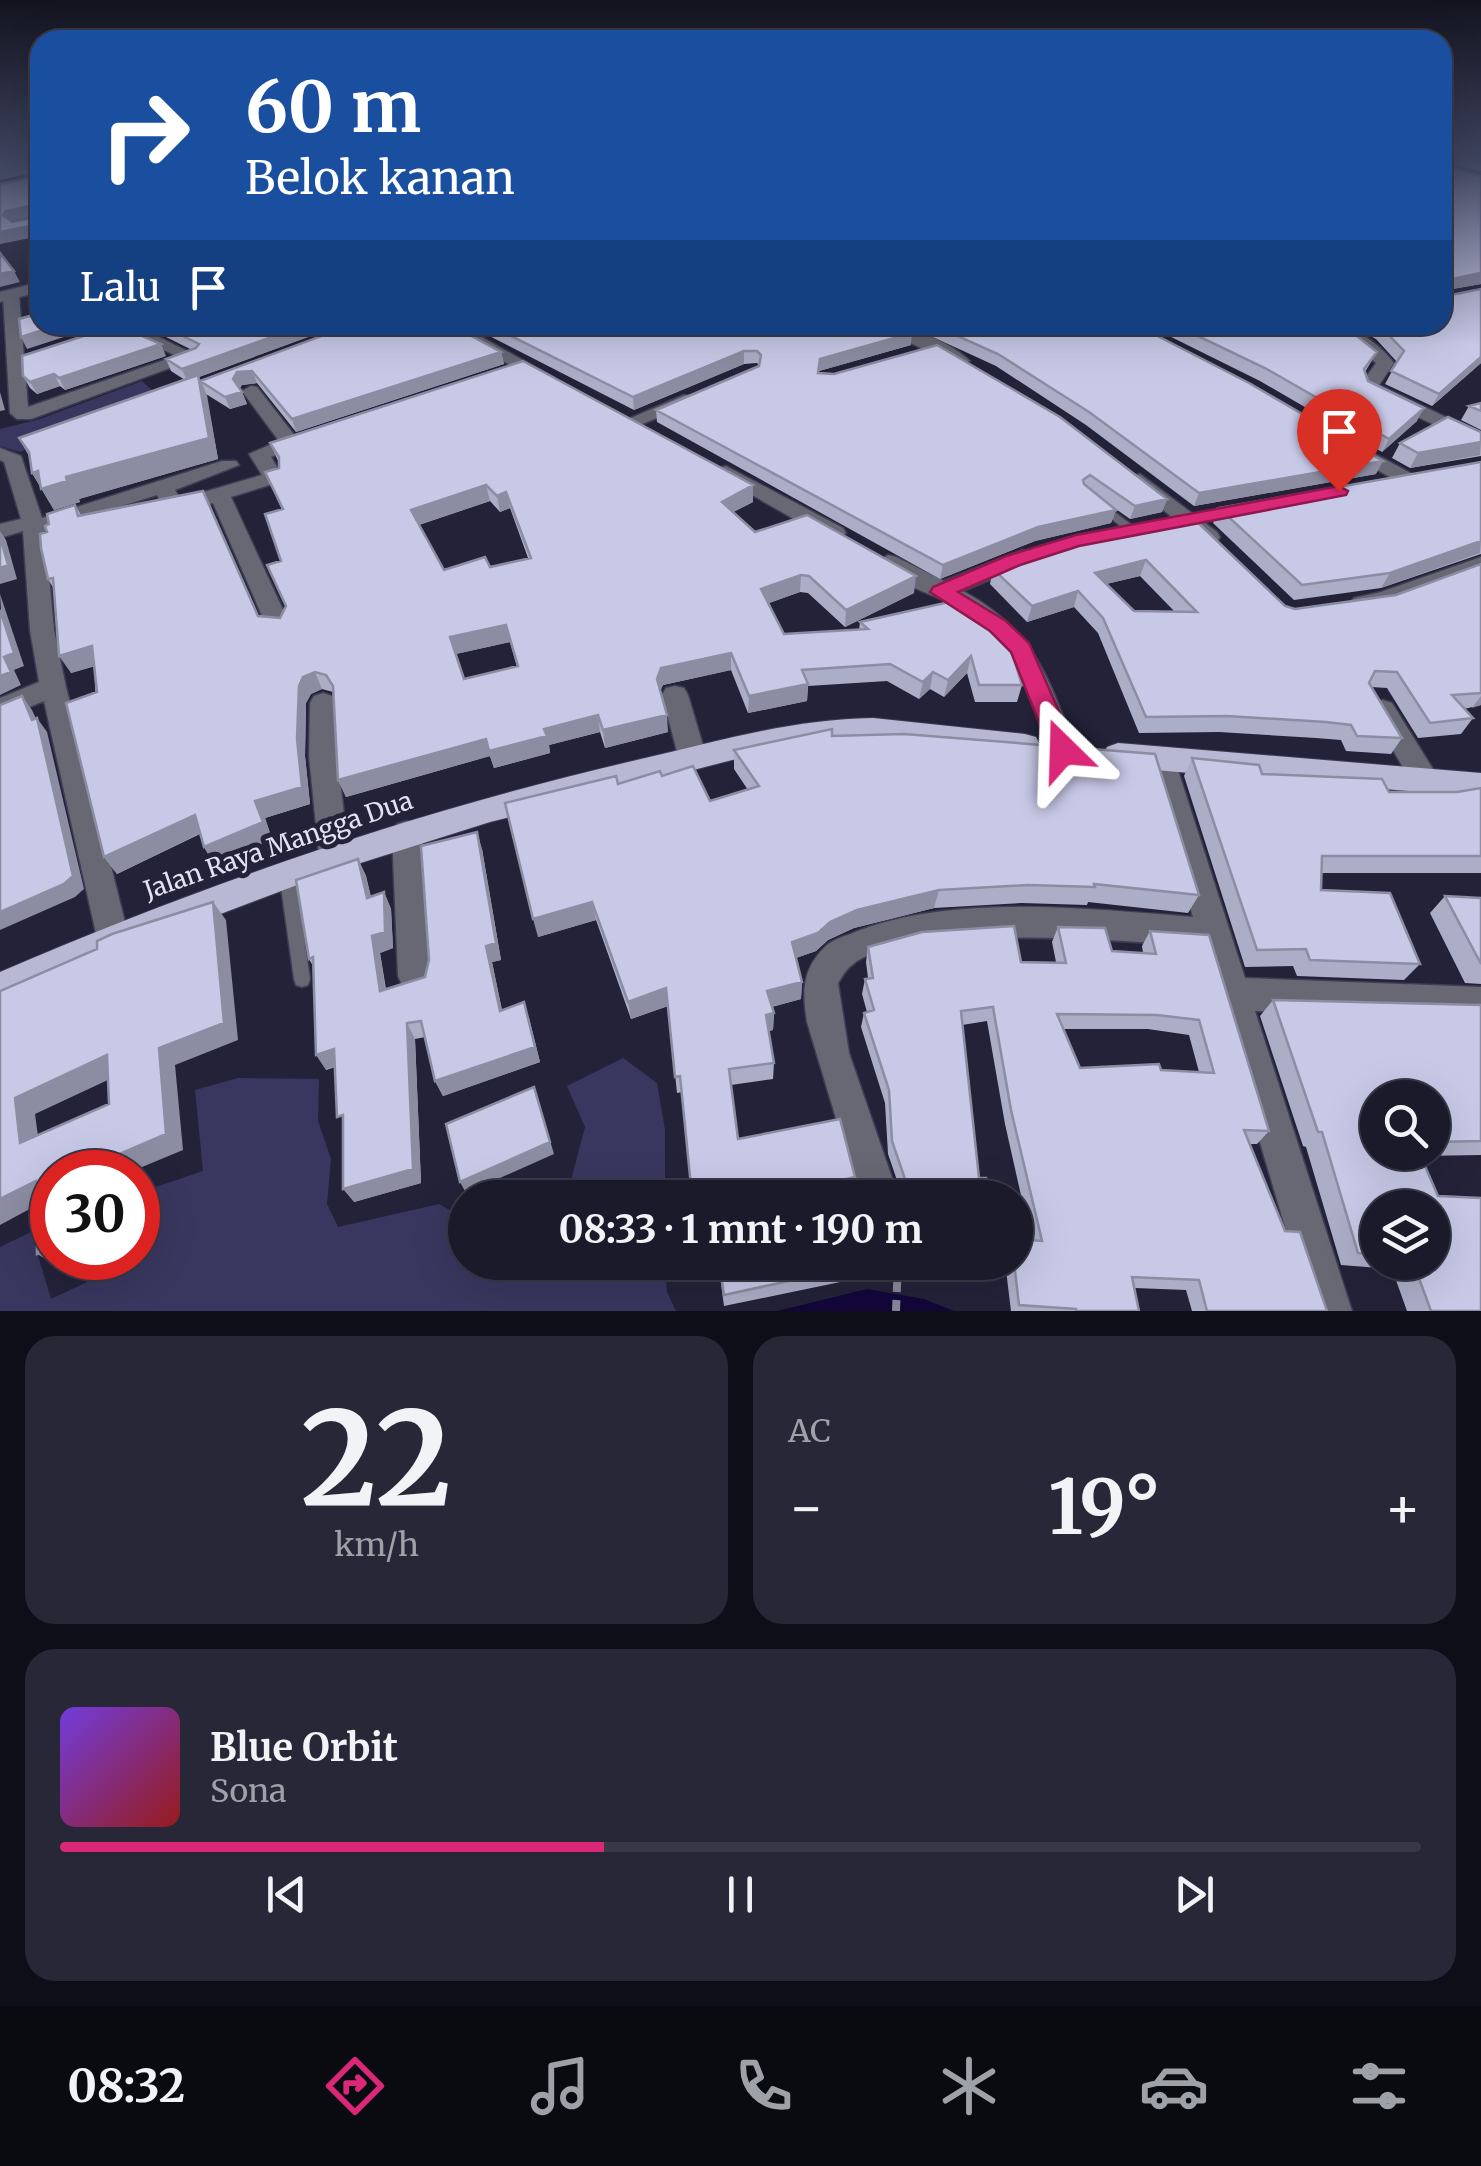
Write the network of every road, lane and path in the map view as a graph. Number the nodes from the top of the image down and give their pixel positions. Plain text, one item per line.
1 (6, 296) edge
2 (135, 335) edge
3 (466, 335) edge
4 (907, 335) edge
5 (1351, 335) edge
6 (938, 347) junction
7 (913, 355) edge
8 (32, 357) edge
9 (14, 363) junction
10 (525, 367) junction
11 (982, 373) edge
12 (489, 379) edge
13 (566, 389) edge
14 (251, 391) dead end
15 (701, 392) edge
16 (633, 422) edge
17 (328, 431) edge
18 (1333, 436) edge
19 (1481, 441) edge
20 (292, 443) junction
21 (12, 454) edge
22 (702, 459) edge
23 (229, 465) dead end
24 (1128, 471) edge
25 (1373, 485) edge
26 (163, 486) junction
27 (1088, 494) edge
28 (220, 495) junction
29 (1200, 518) junction
30 (33, 524) junction
31 (1119, 530) joint
32 (0, 531) edge
33 (1044, 549) edge
34 (1231, 559) edge
35 (1481, 564) edge
36 (940, 592) junction
37 (1338, 607) edge
38 (278, 624) edge
39 (52, 687) junction
40 (676, 695) dead end
41 (1375, 697) edge
42 (323, 703) dead end
43 (0, 709) edge
44 (1063, 750) junction
45 (1160, 758) junction
46 (693, 760) junction
47 (1426, 782) junction
48 (1481, 785) edge
49 (407, 833) junction
50 (334, 854) junction
51 (287, 872) junction
52 (1214, 933) junction
53 (113, 938) junction
54 (416, 976) edge
55 (302, 979) dead end
56 (0, 990) edge
57 (1234, 994) junction
58 (1481, 1003) edge
59 (874, 1180) edge
60 (897, 1280) edge
61 (896, 1311) edge
62 (1331, 1311) edge

1 - 9 street
2 - 9 street
3 - 10 street
4 - 6 street
5 - 19 street
6 - 7 street
6 - 11 street
8 - 9 street
10 - 12 street
10 - 13 street
14 - 20 street
15 - 16 street
17 - 20 street
18 - 25 street
20 - 28 street
21 - 30 street
22 - 36 street
23 - 26 street
24 - 29 street
26 - 28 street
26 - 30 street
27 - 31 lane
28 - 38 street
29 - 31 street
29 - 34 street
30 - 32 street
30 - 39 street
33 - 36 street
35 - 37 street
36 - 44 street
39 - 43 street
39 - 53 street
40 - 46 street
41 - 47 street
42 - 50 street
44 - 45 highway, Jalan Raya Mangga Dua
44 - 46 highway, Jalan Raya Mangga Dua
45 - 47 highway, Jalan Raya Mangga Dua
45 - 52 street
46 - 49 highway, Jalan Raya Mangga Dua
47 - 48 highway, Jalan Raya Mangga Dua
49 - 50 highway, Jalan Raya Mangga Dua
49 - 54 street
50 - 51 highway, Jalan Raya Mangga Dua
51 - 53 highway, Jalan Raya Mangga Dua
51 - 55 lane
52 - 57 street
52 - 59 street
53 - 56 highway, Jalan Raya Mangga Dua
57 - 58 street
57 - 62 street
60 - 61 path

